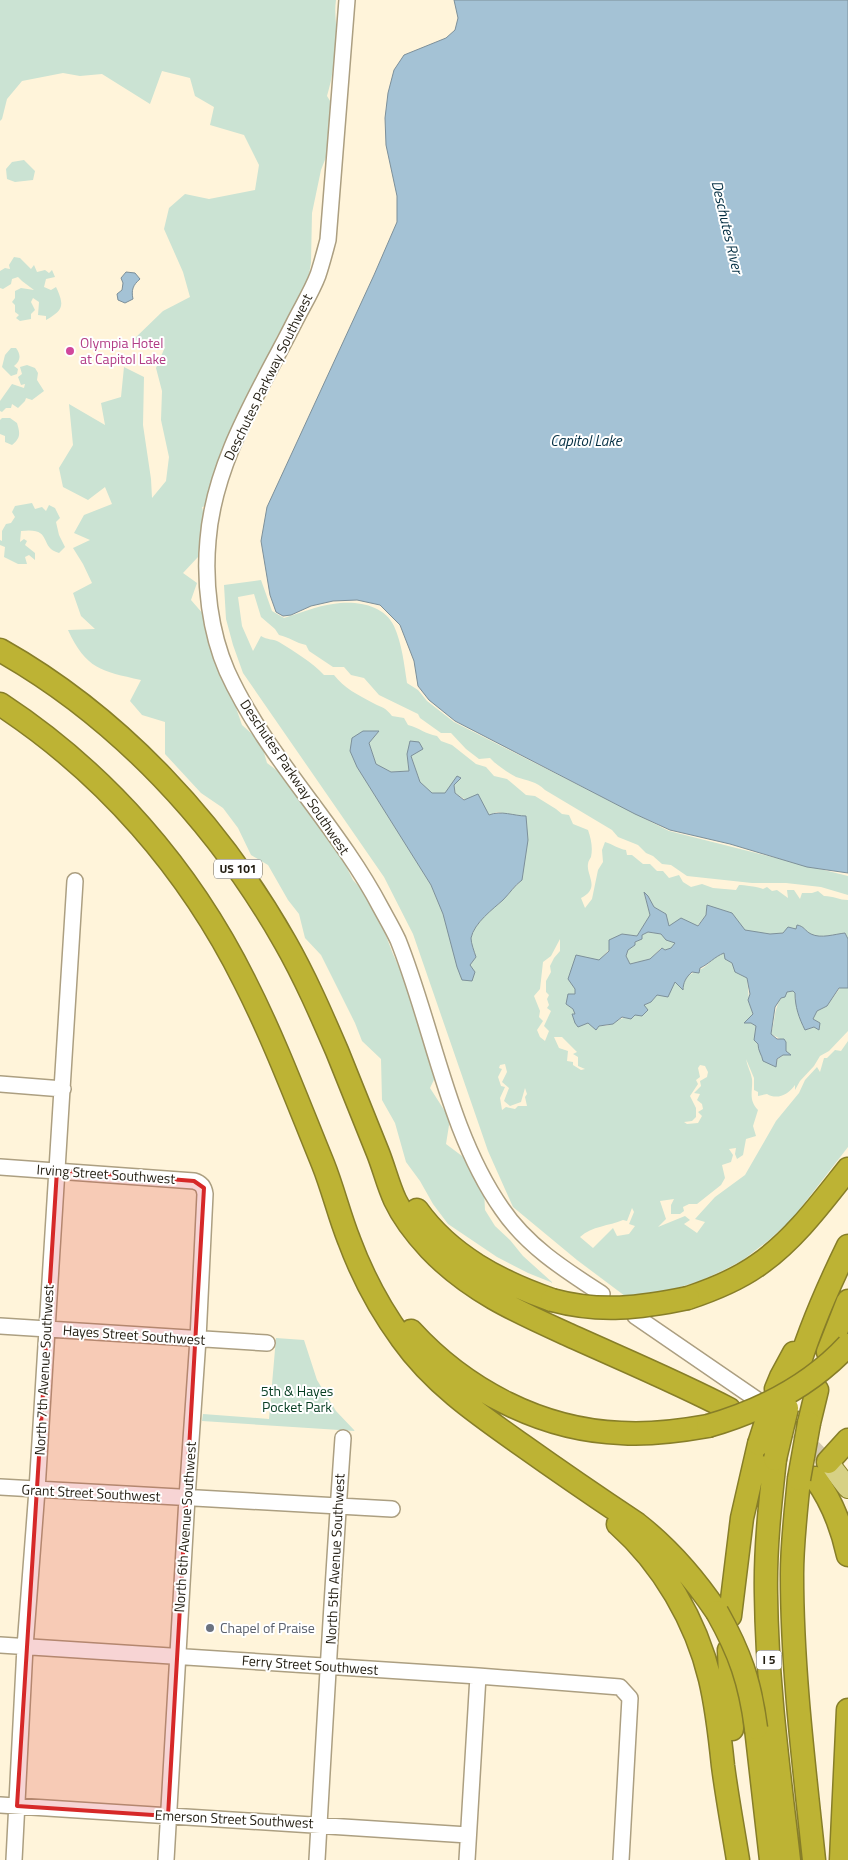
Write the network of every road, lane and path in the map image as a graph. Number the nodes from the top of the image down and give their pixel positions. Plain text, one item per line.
1 (347, 0) edge
2 (0, 650) edge
3 (0, 704) edge
4 (75, 881) dead end
5 (0, 1084) edge
6 (63, 1089) junction
7 (381, 1161) junction
8 (0, 1167) edge
9 (848, 1169) edge
10 (57, 1170) junction
11 (327, 1174) junction
12 (205, 1194) joint
13 (848, 1246) edge
14 (602, 1294) dead end
15 (824, 1299) junction
16 (848, 1301) edge
17 (635, 1316) dead end
18 (0, 1326) edge
19 (47, 1329) junction
20 (198, 1339) junction
21 (267, 1343) dead end
22 (838, 1348) edge
23 (795, 1378) dead end
24 (776, 1389) dead end
25 (817, 1390) dead end
26 (756, 1400) dead end
27 (787, 1408) dead end
28 (729, 1409) dead end
29 (759, 1428) dead end
30 (343, 1438) dead end
31 (848, 1440) edge
32 (553, 1468) junction
33 (816, 1469) junction
34 (0, 1487) edge
35 (848, 1488) edge
36 (37, 1490) junction
37 (187, 1498) junction
38 (338, 1507) junction
39 (392, 1509) dead end
40 (848, 1555) edge
41 (723, 1614) junction
42 (0, 1645) edge
43 (25, 1647) junction
44 (729, 1650) dead end
45 (178, 1656) junction
46 (329, 1666) junction
47 (478, 1676) junction
48 (848, 1710) edge
49 (0, 1805) edge
50 (17, 1806) junction
51 (168, 1816) junction
52 (319, 1824) junction
53 (468, 1835) junction
54 (14, 1860) edge
55 (166, 1860) edge
56 (317, 1860) edge
57 (467, 1860) edge
58 (621, 1860) edge
59 (738, 1860) edge
60 (750, 1860) edge
61 (771, 1860) edge
62 (789, 1860) edge
63 (814, 1860) edge
64 (841, 1860) edge

1 - 14 street, Deschutes Parkway Southwest
2 - 7 highway, US 101
3 - 11 highway
4 - 6 street, North 7th Avenue Southwest
5 - 6 street
6 - 10 street, North 7th Avenue Southwest
7 - 9 highway, bridge
7 - 28 highway
8 - 10 street, Irving Street Southwest
10 - 12 street, Irving Street Southwest
10 - 19 street, North 7th Avenue Southwest
11 - 22 highway, bridge
11 - 32 highway
12 - 20 street, North 6th Avenue Southwest
13 - 15 highway
15 - 23 highway
15 - 24 highway
16 - 22 highway
17 - 26 street
18 - 19 street, Hayes Street Southwest
19 - 20 street, Hayes Street Southwest
19 - 36 street, North 7th Avenue Southwest
20 - 21 street, Hayes Street Southwest
20 - 37 street, North 6th Avenue Southwest
25 - 33 highway, I 5, bridge
27 - 62 highway, I 5, bridge
29 - 41 highway
30 - 38 street, North 5th Avenue Southwest
31 - 33 highway
32 - 41 highway
32 - 59 highway
33 - 35 main road
33 - 40 highway
33 - 63 highway, I 5
34 - 36 street, Grant Street Southwest
36 - 37 street, Grant Street Southwest
36 - 43 street, North 7th Avenue Southwest
37 - 38 street, Grant Street Southwest
37 - 45 street, North 6th Avenue Southwest
38 - 39 street, Grant Street Southwest
38 - 46 street, North 5th Avenue Southwest
41 - 61 highway, bridge
42 - 43 street, Ferry Street Southwest
43 - 45 street, Ferry Street Southwest
43 - 50 street, North 7th Avenue Southwest
44 - 60 highway
45 - 46 street, Ferry Street Southwest
45 - 51 street, North 6th Avenue Southwest
46 - 47 street, Ferry Street Southwest
46 - 52 street, North 5th Avenue Southwest
47 - 53 street
47 - 58 street, Ferry Street Southwest
48 - 64 highway
49 - 50 street, Emerson Street Southwest
50 - 51 street, Emerson Street Southwest
50 - 54 street, North 7th Avenue Southwest
51 - 52 street, Emerson Street Southwest
51 - 55 street, North 6th Avenue Southwest
52 - 53 street, Emerson Street Southwest
52 - 56 street, North 5th Avenue Southwest
53 - 57 street

